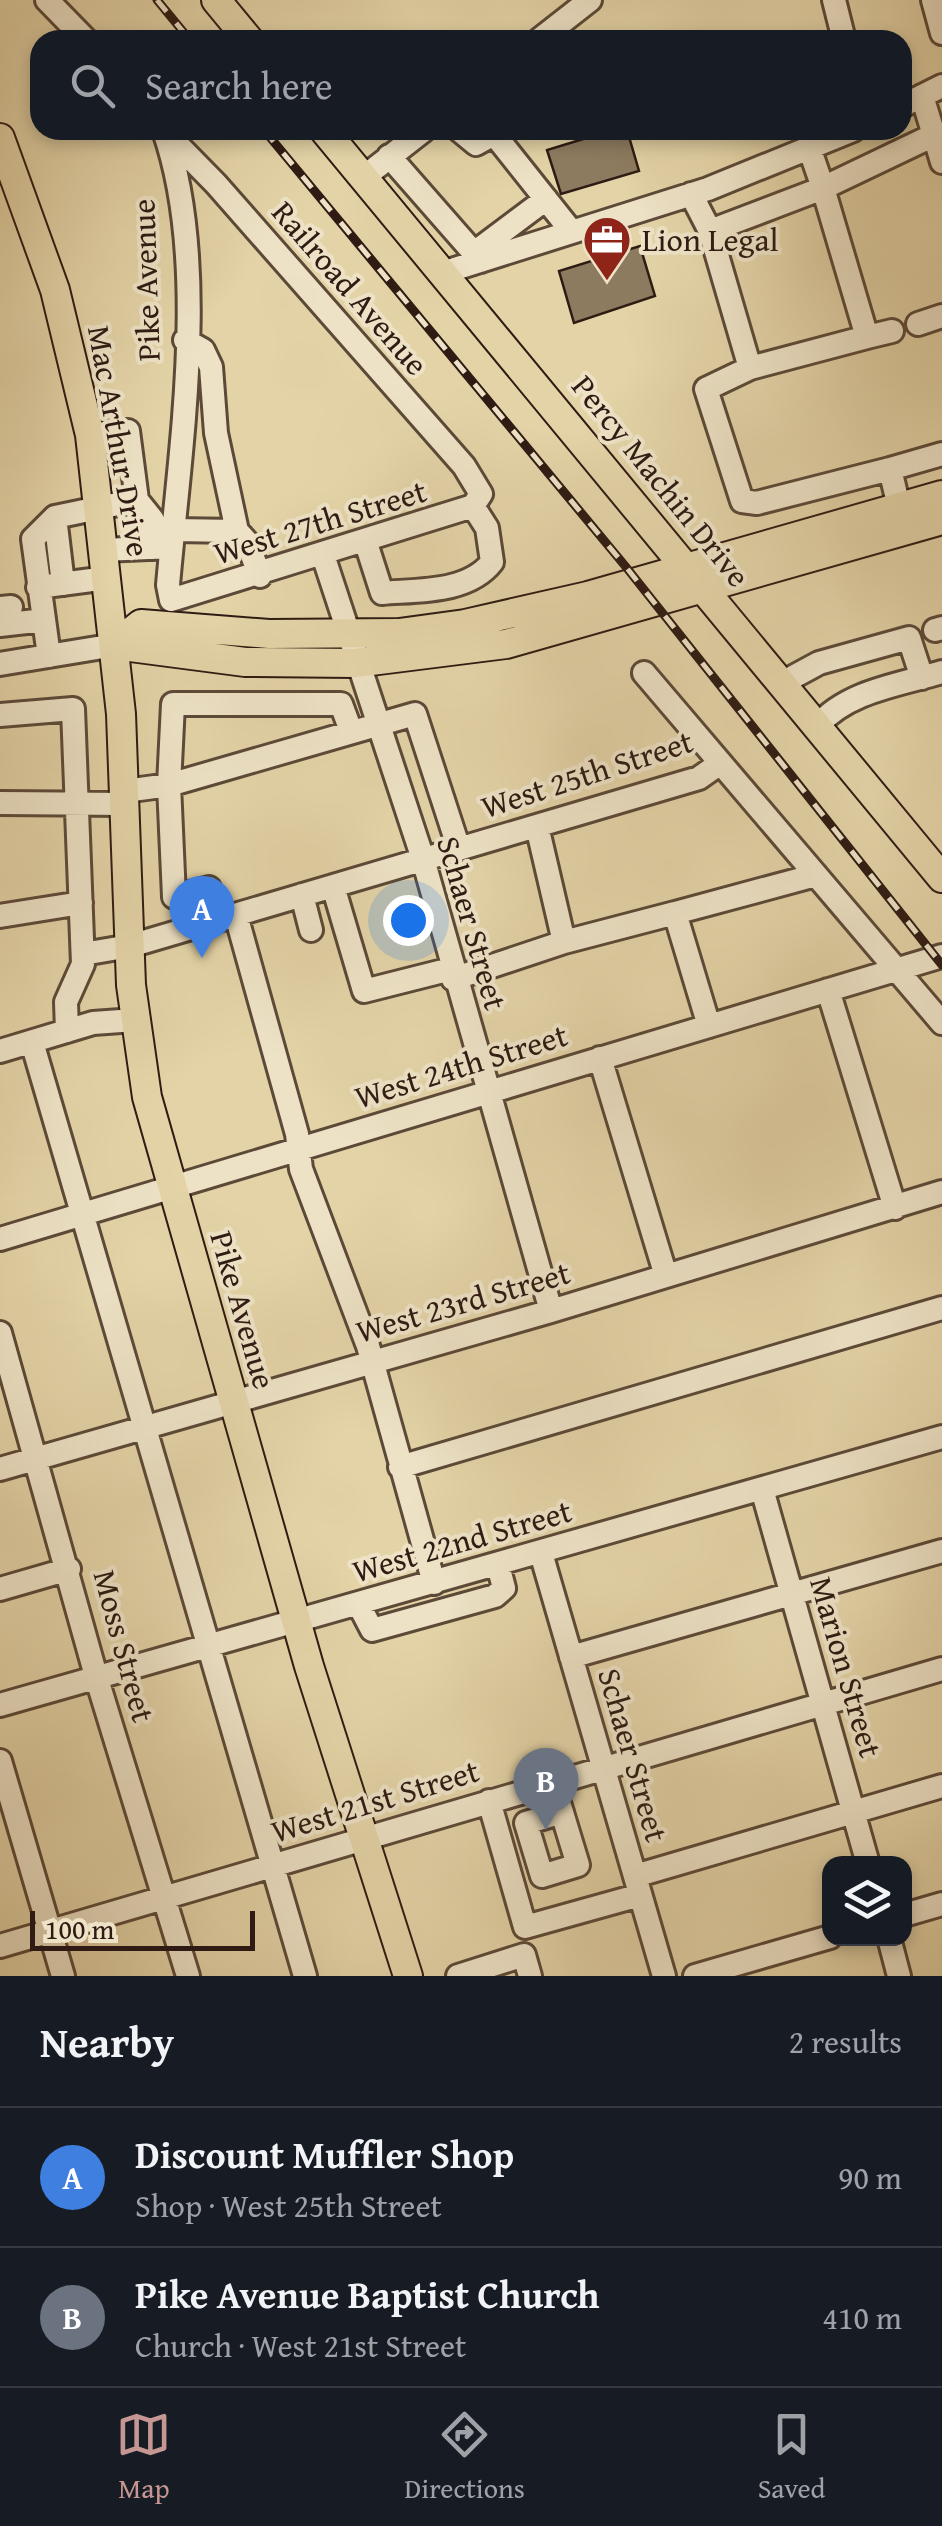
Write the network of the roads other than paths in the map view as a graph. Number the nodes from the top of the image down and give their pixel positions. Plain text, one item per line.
1 (47, 0) edge
2 (216, 0) edge
3 (590, 0) edge
4 (834, 0) edge
5 (933, 0) edge
6 (941, 28) edge
7 (76, 30) edge
8 (241, 30) edge
9 (552, 30) edge
10 (842, 30) edge
11 (922, 96) edge
12 (934, 135) junction
13 (0, 138) edge
14 (165, 140) edge
15 (173, 140) edge
16 (333, 140) edge
17 (411, 140) edge
18 (499, 140) edge
19 (832, 140) edge
20 (810, 150) junction
21 (389, 156) junction
22 (942, 162) edge
23 (364, 177) junction
24 (823, 188) junction
25 (691, 194) junction
26 (546, 200) junction
27 (710, 231) junction
28 (572, 232) junction
29 (478, 257) junction
30 (442, 273) junction
31 (942, 316) edge
32 (918, 324) dead end
33 (892, 330) dead end
34 (867, 337) junction
35 (186, 340) junction
36 (750, 368) junction
37 (216, 433) junction
38 (90, 434) junction
39 (181, 440) junction
40 (942, 454) edge
41 (890, 469) junction
42 (942, 495) edge
43 (138, 500) junction
44 (477, 500) junction
45 (899, 507) junction
46 (98, 508) junction
47 (56, 517) junction
48 (942, 520) edge
49 (237, 531) junction
50 (166, 542) junction
51 (366, 543) junction
52 (324, 555) junction
53 (105, 564) junction
54 (685, 567) junction
55 (260, 576) junction
56 (63, 584) junction
57 (704, 590) junction
58 (171, 600) joint
59 (24, 608) edge
60 (347, 634) junction
61 (115, 646) junction
62 (48, 656) junction
63 (355, 663) junction
64 (0, 664) edge
65 (644, 673) dead end
66 (932, 675) edge
67 (782, 683) junction
68 (0, 715) edge
69 (376, 724) junction
70 (817, 726) junction
71 (351, 731) junction
72 (719, 764) junction
73 (168, 785) junction
74 (125, 797) junction
75 (0, 803) edge
76 (77, 803) junction
77 (537, 826) junction
78 (459, 849) junction
79 (422, 859) junction
80 (816, 875) junction
81 (942, 878) edge
82 (333, 886) junction
83 (302, 895) junction
84 (81, 904) junction
85 (675, 913) junction
86 (0, 916) edge
87 (226, 918) junction
88 (311, 930) dead end
89 (564, 942) junction
90 (130, 946) junction
91 (83, 954) junction
92 (942, 956) edge
93 (897, 970) junction
94 (452, 974) junction
95 (828, 990) junction
96 (135, 1020) junction
97 (942, 1023) edge
98 (709, 1026) junction
99 (68, 1031) junction
100 (32, 1042) junction
101 (0, 1051) edge
102 (600, 1058) junction
103 (488, 1092) junction
104 (299, 1149) junction
105 (171, 1189) junction
106 (942, 1192) edge
107 (895, 1208) junction
108 (82, 1215) junction
109 (0, 1239) edge
110 (666, 1276) junction
111 (942, 1308) edge
112 (551, 1311) junction
113 (0, 1332) edge
114 (372, 1363) junction
115 (234, 1401) junction
116 (144, 1427) junction
117 (942, 1438) edge
118 (37, 1458) junction
119 (400, 1467) junction
120 (0, 1469) edge
121 (762, 1489) junction
122 (942, 1551) edge
123 (541, 1552) junction
124 (498, 1565) junction
125 (69, 1569) junction
126 (434, 1584) junction
127 (0, 1588) edge
128 (792, 1594) junction
129 (359, 1605) junction
130 (296, 1623) junction
131 (208, 1643) junction
132 (571, 1657) junction
133 (942, 1669) edge
134 (96, 1676) junction
135 (823, 1704) junction
136 (0, 1705) edge
137 (0, 1761) edge
138 (604, 1768) junction
139 (554, 1783) junction
140 (942, 1786) edge
141 (489, 1802) junction
142 (562, 1812) dead end
143 (853, 1812) junction
144 (364, 1839) junction
145 (866, 1856) edge
146 (273, 1866) junction
147 (637, 1885) junction
148 (165, 1897) junction
149 (942, 1904) edge
150 (912, 1913) edge
151 (50, 1931) junction
152 (822, 1939) edge
153 (0, 1946) edge
154 (891, 1946) edge
155 (63, 1976) edge
156 (188, 1976) edge
157 (306, 1976) edge
158 (408, 1976) edge
159 (458, 1976) edge
160 (530, 1976) edge
161 (664, 1976) edge
162 (696, 1976) edge
163 (899, 1976) edge

1 - 7 street
2 - 8 main road
3 - 9 street
4 - 10 street
5 - 6 street
11 - 12 street
12 - 22 street
12 - 24 street
13 - 38 main road, Mac Arthur Drive
14 - 35 street, Pike Avenue
15 - 44 street, Railroad Avenue
16 - 23 main road, Percy Machin Drive
17 - 21 street
18 - 26 street
19 - 20 street
20 - 24 street
20 - 25 street
21 - 23 street
21 - 29 street
23 - 30 main road, Percy Machin Drive
24 - 27 street
24 - 34 street
25 - 27 street
25 - 28 street
26 - 28 street
26 - 29 street
27 - 36 street
28 - 29 street
29 - 30 street
30 - 54 main road, Percy Machin Drive
31 - 32 street
33 - 34 street
34 - 36 street
35 - 37 street
35 - 39 street, Pike Avenue
36 - 41 street
37 - 39 street
37 - 49 street
38 - 43 street
38 - 46 main road, Mac Arthur Drive
39 - 50 street, Pike Avenue
40 - 41 street
41 - 45 street
42 - 45 main road
43 - 46 street
43 - 50 street
44 - 51 street, West 27th Street
44 - 51 street, Railroad Avenue
45 - 54 main road
46 - 47 street
46 - 53 main road, Mac Arthur Drive
47 - 56 street
47 - 59 street
48 - 57 main road
49 - 50 street
49 - 55 street
50 - 53 street
50 - 58 street, Pike Avenue
51 - 52 street, West 27th Street
52 - 55 street, West 27th Street
52 - 60 street, Schaer Street
53 - 56 street
53 - 61 main road, Mac Arthur Drive
54 - 57 main road, Percy Machin Drive
54 - 60 main road
55 - 58 street, West 27th Street
56 - 59 street
57 - 63 main road
57 - 67 main road, Percy Machin Drive
59 - 62 street
60 - 61 main road
60 - 63 street, Schaer Street
61 - 62 street
61 - 63 main road
61 - 74 main road, Pike Avenue
62 - 64 street
63 - 69 street, Schaer Street
65 - 72 street
66 - 67 street
66 - 70 street
67 - 70 main road, Percy Machin Drive
68 - 76 street
69 - 71 street
69 - 78 street
69 - 79 street, Schaer Street
70 - 81 main road, Percy Machin Drive
71 - 73 street
71 - 73 street
72 - 77 street, West 25th Street
72 - 80 street
73 - 74 street
73 - 87 street
74 - 76 street
74 - 90 main road, Pike Avenue
75 - 76 street
76 - 84 street
77 - 78 street, West 25th Street
77 - 89 street
78 - 79 street, West 25th Street
79 - 82 street, West 25th Street
79 - 94 street, Schaer Street
80 - 85 street
80 - 93 street
82 - 83 street, West 25th Street
82 - 94 street
83 - 87 street, West 25th Street
83 - 88 street
84 - 86 street
84 - 91 street
85 - 89 street
85 - 98 street
87 - 90 street, West 25th Street
87 - 104 street
89 - 94 street
90 - 91 street, West 25th Street
90 - 96 main road, Pike Avenue
91 - 99 street
92 - 93 street, West 24th Street
93 - 95 street, West 24th Street
93 - 97 street
94 - 103 street, Schaer Street
95 - 98 street, West 24th Street
95 - 107 street
96 - 99 street
96 - 105 main road, Pike Avenue
98 - 102 street, West 24th Street
99 - 100 street
100 - 101 street
100 - 108 street
102 - 103 street, West 24th Street
102 - 110 street
103 - 104 street, West 24th Street
103 - 112 street, Schaer Street
104 - 105 street, West 24th Street
104 - 114 street
105 - 108 street, West 24th Street
105 - 115 main road, Pike Avenue
106 - 107 street, West 23rd Street
107 - 110 street, West 23rd Street
108 - 109 street, West 24th Street
108 - 116 street
110 - 112 street, West 23rd Street
111 - 119 street
112 - 114 street, West 23rd Street
113 - 118 street, Moss Street
114 - 115 street, West 23rd Street
114 - 119 street
115 - 116 street, West 23rd Street
115 - 130 main road, Pike Avenue
116 - 118 street, West 23rd Street
116 - 131 street
117 - 121 street, West 22nd Street
118 - 120 street, West 23rd Street
118 - 125 street, Moss Street
119 - 126 street
121 - 123 street, West 22nd Street
121 - 128 street, Marion Street
122 - 128 street
123 - 124 street, West 22nd Street
123 - 132 street, Schaer Street
124 - 126 street, West 22nd Street
124 - 129 street
125 - 127 street
125 - 134 street, Moss Street
126 - 129 street, West 22nd Street
128 - 132 street
128 - 135 street, Marion Street
129 - 130 street, West 22nd Street
130 - 131 street, West 22nd Street
130 - 144 main road, Pike Avenue
131 - 134 street, West 22nd Street
131 - 146 street
132 - 138 street, Schaer Street
133 - 135 street, West 21st Street
134 - 136 street, West 22nd Street
134 - 148 street, Moss Street
135 - 138 street, West 21st Street
135 - 143 street, Marion Street
137 - 151 street
138 - 139 street, West 21st Street
138 - 147 street, Schaer Street
139 - 141 street, West 21st Street
139 - 142 street
140 - 143 street
141 - 144 street, West 21st Street
141 - 147 street
143 - 145 street, Marion Street
143 - 147 street
144 - 146 street, West 21st Street
144 - 158 main road, Pike Avenue
146 - 148 street, West 21st Street
146 - 157 street
147 - 161 street, Schaer Street
148 - 151 street, West 21st Street
148 - 156 street, Moss Street
149 - 150 street
151 - 153 street, West 21st Street
151 - 155 street
152 - 162 street
154 - 163 street
159 - 160 street

